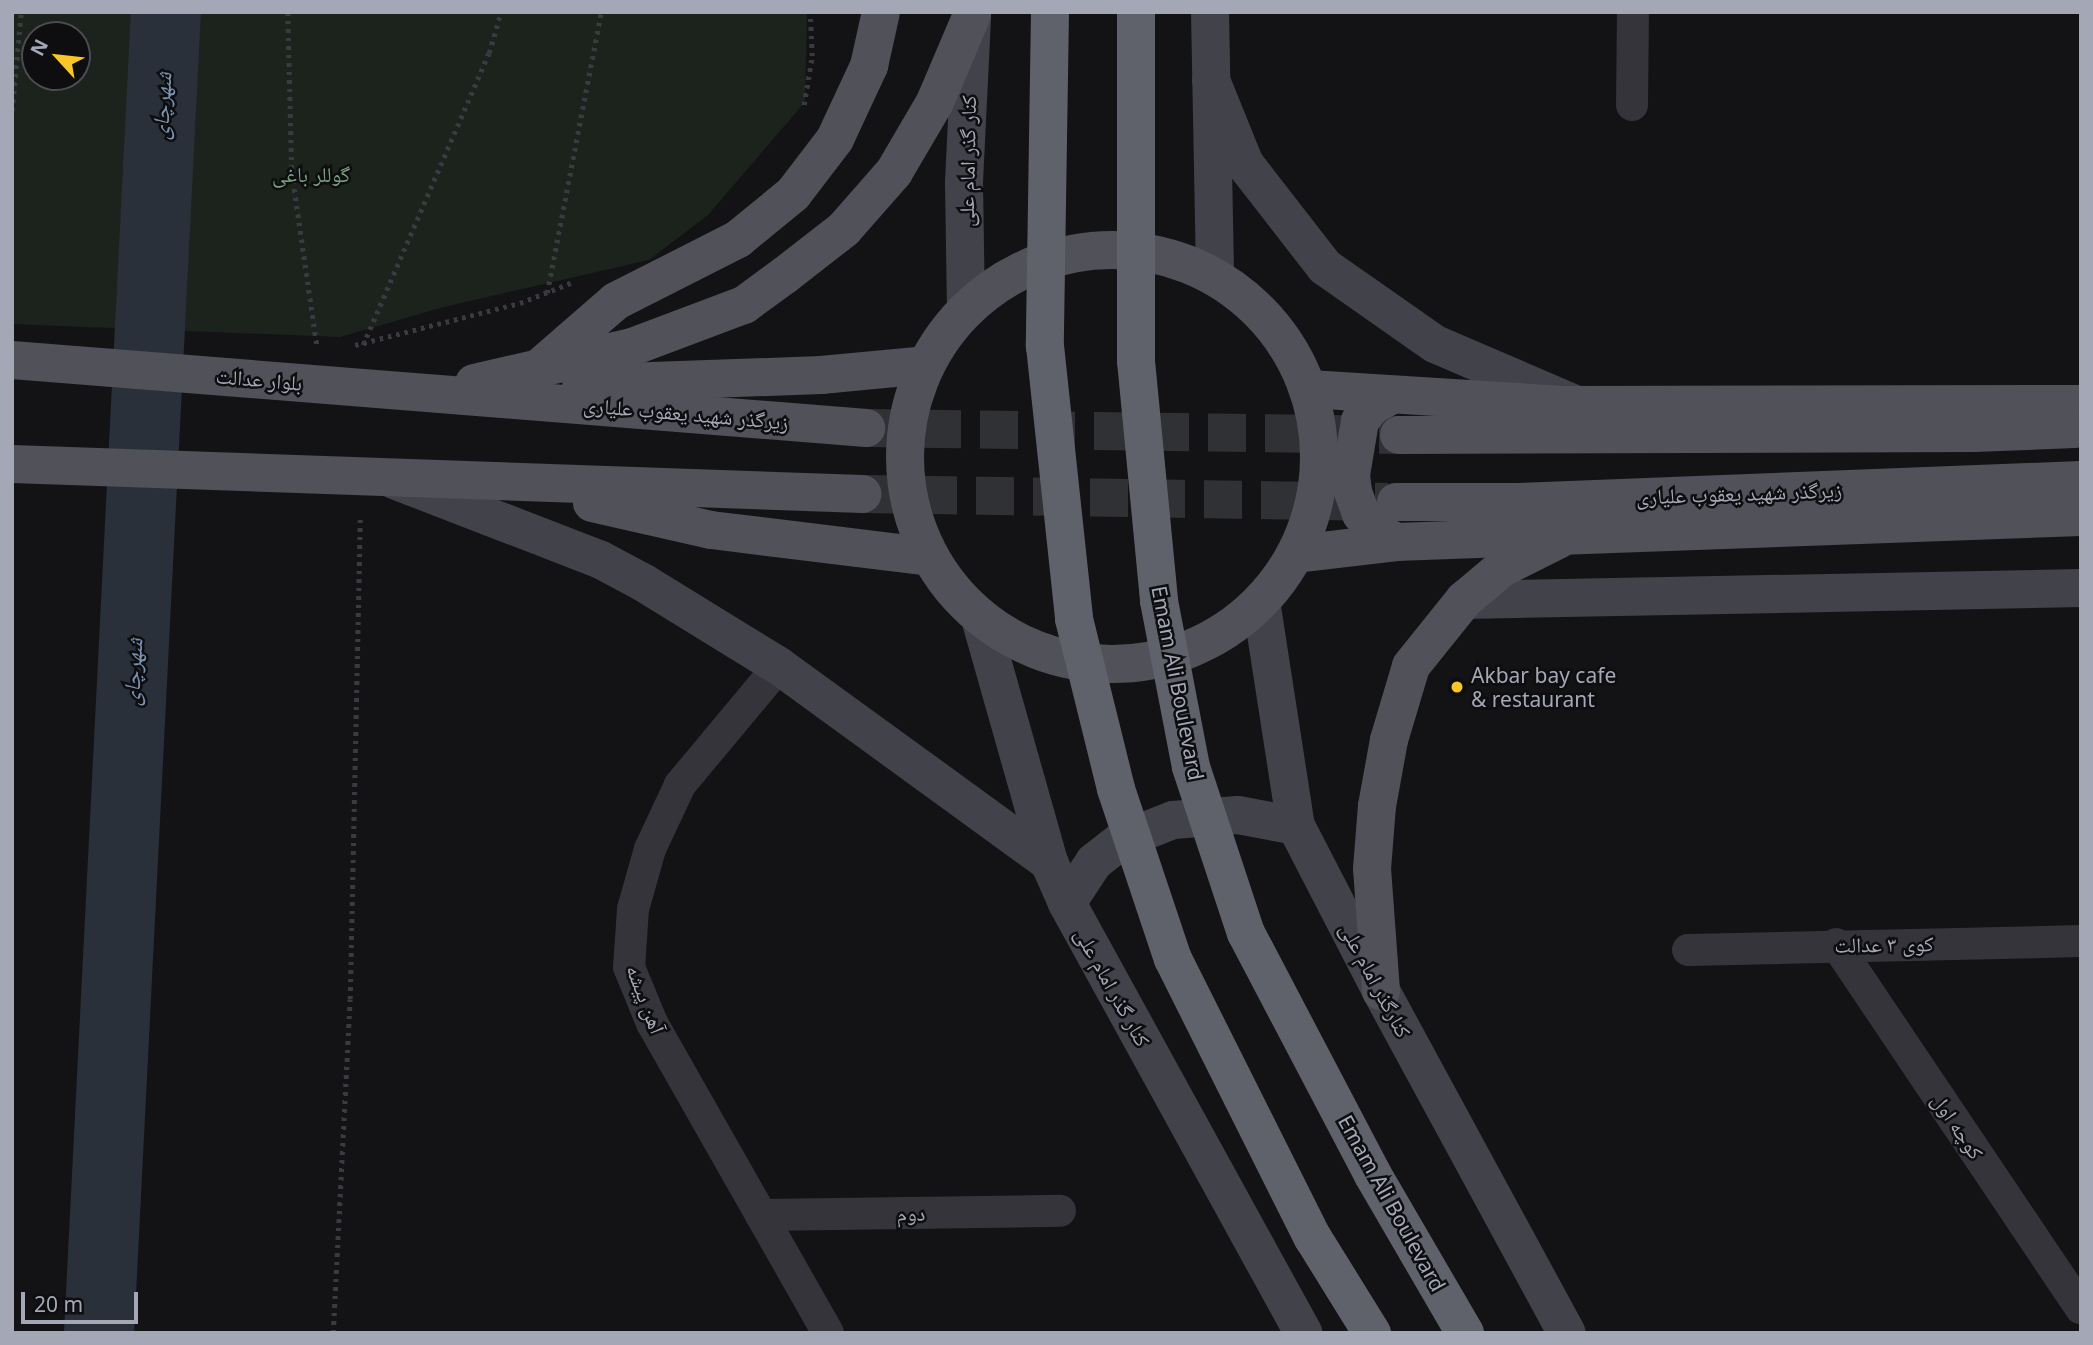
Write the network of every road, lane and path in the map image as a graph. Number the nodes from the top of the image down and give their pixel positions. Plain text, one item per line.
1 (21, 12) edge
2 (288, 12) edge
3 (501, 12) edge
4 (601, 12) edge
5 (810, 12) edge
6 (881, 12) edge
7 (1050, 12) edge
8 (1136, 12) edge
9 (1210, 12) edge
10 (1633, 12) edge
11 (972, 14) edge
12 (1211, 80) junction
13 (1632, 105) dead end
14 (12, 111) edge
15 (801, 113) dead end
16 (1215, 275) junction
17 (585, 276) dead end
18 (547, 293) junction
19 (965, 310) junction
20 (363, 344) junction
21 (352, 345) dead end
22 (329, 347) dead end
23 (12, 360) edge
24 (926, 365) junction
25 (535, 372) junction
26 (821, 375) junction
27 (349, 387) junction
28 (1309, 389) junction
29 (422, 393) junction
30 (1392, 395) junction
31 (506, 399) junction
32 (2081, 404) edge
33 (1577, 405) junction
34 (866, 428) tunnel mouth
35 (2081, 429) edge
36 (1399, 435) tunnel mouth
37 (12, 464) edge
38 (377, 479) junction
39 (2081, 480) edge
40 (505, 484) junction
41 (862, 494) tunnel mouth
42 (1396, 502) tunnel mouth
43 (2081, 517) edge
44 (1569, 535) junction
45 (803, 542) junction
46 (1396, 542) junction
47 (1296, 554) junction
48 (930, 557) junction
49 (2081, 588) edge
50 (1464, 600) junction
51 (1262, 601) junction
52 (980, 618) junction
53 (779, 666) junction
54 (1296, 826) junction
55 (1049, 862) junction
56 (1067, 903) junction
57 (2081, 941) edge
58 (1836, 944) junction
59 (1688, 950) dead end
60 (1381, 991) junction
61 (1060, 1210) dead end
62 (761, 1215) junction
63 (2081, 1308) edge
64 (333, 1333) edge
65 (828, 1333) edge
66 (1303, 1333) edge
67 (1372, 1333) edge
68 (1465, 1333) edge
69 (1567, 1333) edge

1 - 14 path
2 - 22 path
3 - 20 path
4 - 18 path
5 - 15 path
6 - 25 main road
7 - 67 highway
8 - 68 highway, Emam Ali Boulevard
9 - 12 main road
10 - 13 street
11 - 19 main road, کنار گذر امام علی
11 - 25 main road
12 - 16 main road
12 - 33 main road
16 - 19 main road
16 - 28 main road
17 - 18 path
18 - 20 path
19 - 24 main road
20 - 21 path
20 - 27 path
23 - 27 main road, بلوار عدالت
24 - 26 main road
24 - 48 main road
25 - 29 main road
26 - 31 main road
26 - 45 main road
27 - 29 main road, بلوار عدالت
28 - 30 main road
28 - 47 main road
29 - 31 main road, بلوار عدالت
30 - 33 main road
30 - 46 main road
31 - 34 main road, زیرگذر شهید یعقوب علیاری
32 - 33 main road
35 - 36 main road
37 - 38 main road
38 - 40 main road
38 - 53 main road
38 - 64 path
39 - 42 main road, زیرگذر شهید یعقوب علیاری
40 - 41 main road
40 - 45 main road
43 - 44 main road
44 - 46 main road
44 - 50 main road
45 - 48 main road
46 - 47 main road
47 - 51 main road
48 - 52 main road
49 - 50 main road
50 - 60 main road
51 - 52 main road
51 - 54 main road, کنارگذر امام علی
52 - 55 main road, کنار گذر امام علی
53 - 55 main road
53 - 62 street, آهن پیشه
54 - 56 main road
54 - 60 main road, کنارگذر امام علی
55 - 56 main road, کنار گذر امام علی
56 - 66 main road, کنار گذر امام علی
57 - 58 street, کوی ۳ عدالت
58 - 59 street, کوی ۳ عدالت
58 - 63 street, کوچه اول
60 - 69 main road, کنارگذر امام علی
61 - 62 street, دوم
62 - 65 street, آهن پیشه

